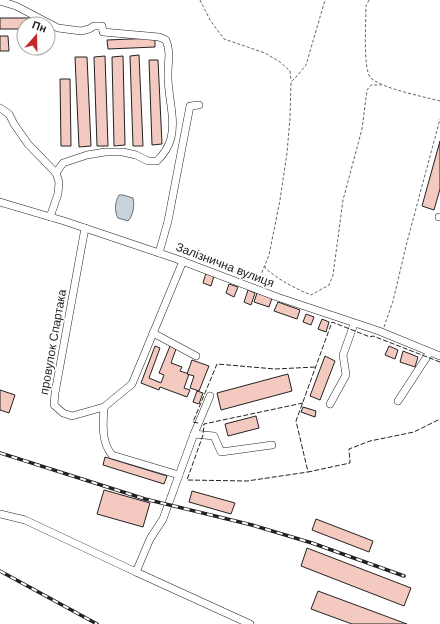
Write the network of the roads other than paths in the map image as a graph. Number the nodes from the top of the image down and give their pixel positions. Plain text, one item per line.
1 (0, 1) edge
2 (198, 105) dead end
3 (0, 108) edge
4 (56, 173) junction
5 (0, 202) edge
6 (50, 217) junction
7 (85, 228) junction
8 (158, 253) junction
9 (183, 261) junction
10 (354, 324) junction
11 (153, 333) junction
12 (430, 352) junction
13 (196, 356) dead end
14 (440, 356) edge
15 (210, 396) dead end
16 (398, 402) dead end
17 (330, 404) dead end
18 (104, 407) junction
19 (194, 434) junction
20 (272, 445) dead end
21 (179, 475) junction
22 (0, 514) edge
23 (136, 572) junction
24 (250, 624) edge

1 - 4 street
2 - 8 street
3 - 4 street
4 - 6 street
5 - 6 street, Залізнична вулиця
6 - 7 street, Залізнична вулиця
7 - 8 street, Залізнична вулиця
7 - 18 street, провулок Спартака
8 - 9 street, Залізнична вулиця
9 - 10 street, Залізнична вулиця
9 - 11 street
10 - 12 street, Залізнична вулиця
10 - 17 street
11 - 13 street
11 - 18 street
12 - 14 street, Залізнична вулиця
12 - 16 street
15 - 19 street
18 - 21 street
19 - 20 street
19 - 21 street
21 - 23 street
22 - 23 street
23 - 24 street

